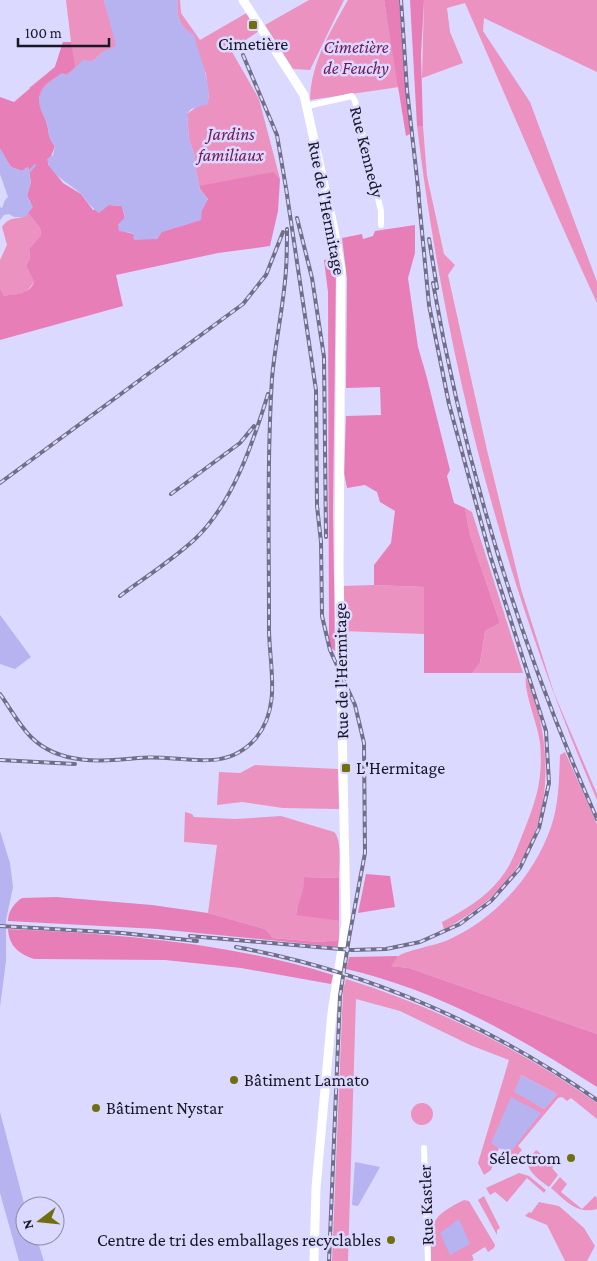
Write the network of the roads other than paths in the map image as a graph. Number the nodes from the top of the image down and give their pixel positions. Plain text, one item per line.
1 (243, 0) edge
2 (307, 106) junction
3 (381, 225) dead end
4 (424, 1148) dead end
5 (314, 1261) edge
6 (428, 1261) edge

1 - 2 street, Rue de l'Hermitage
2 - 3 street, Rue Kennedy
2 - 5 street, Rue de l'Hermitage
4 - 6 street, Rue Kastler

